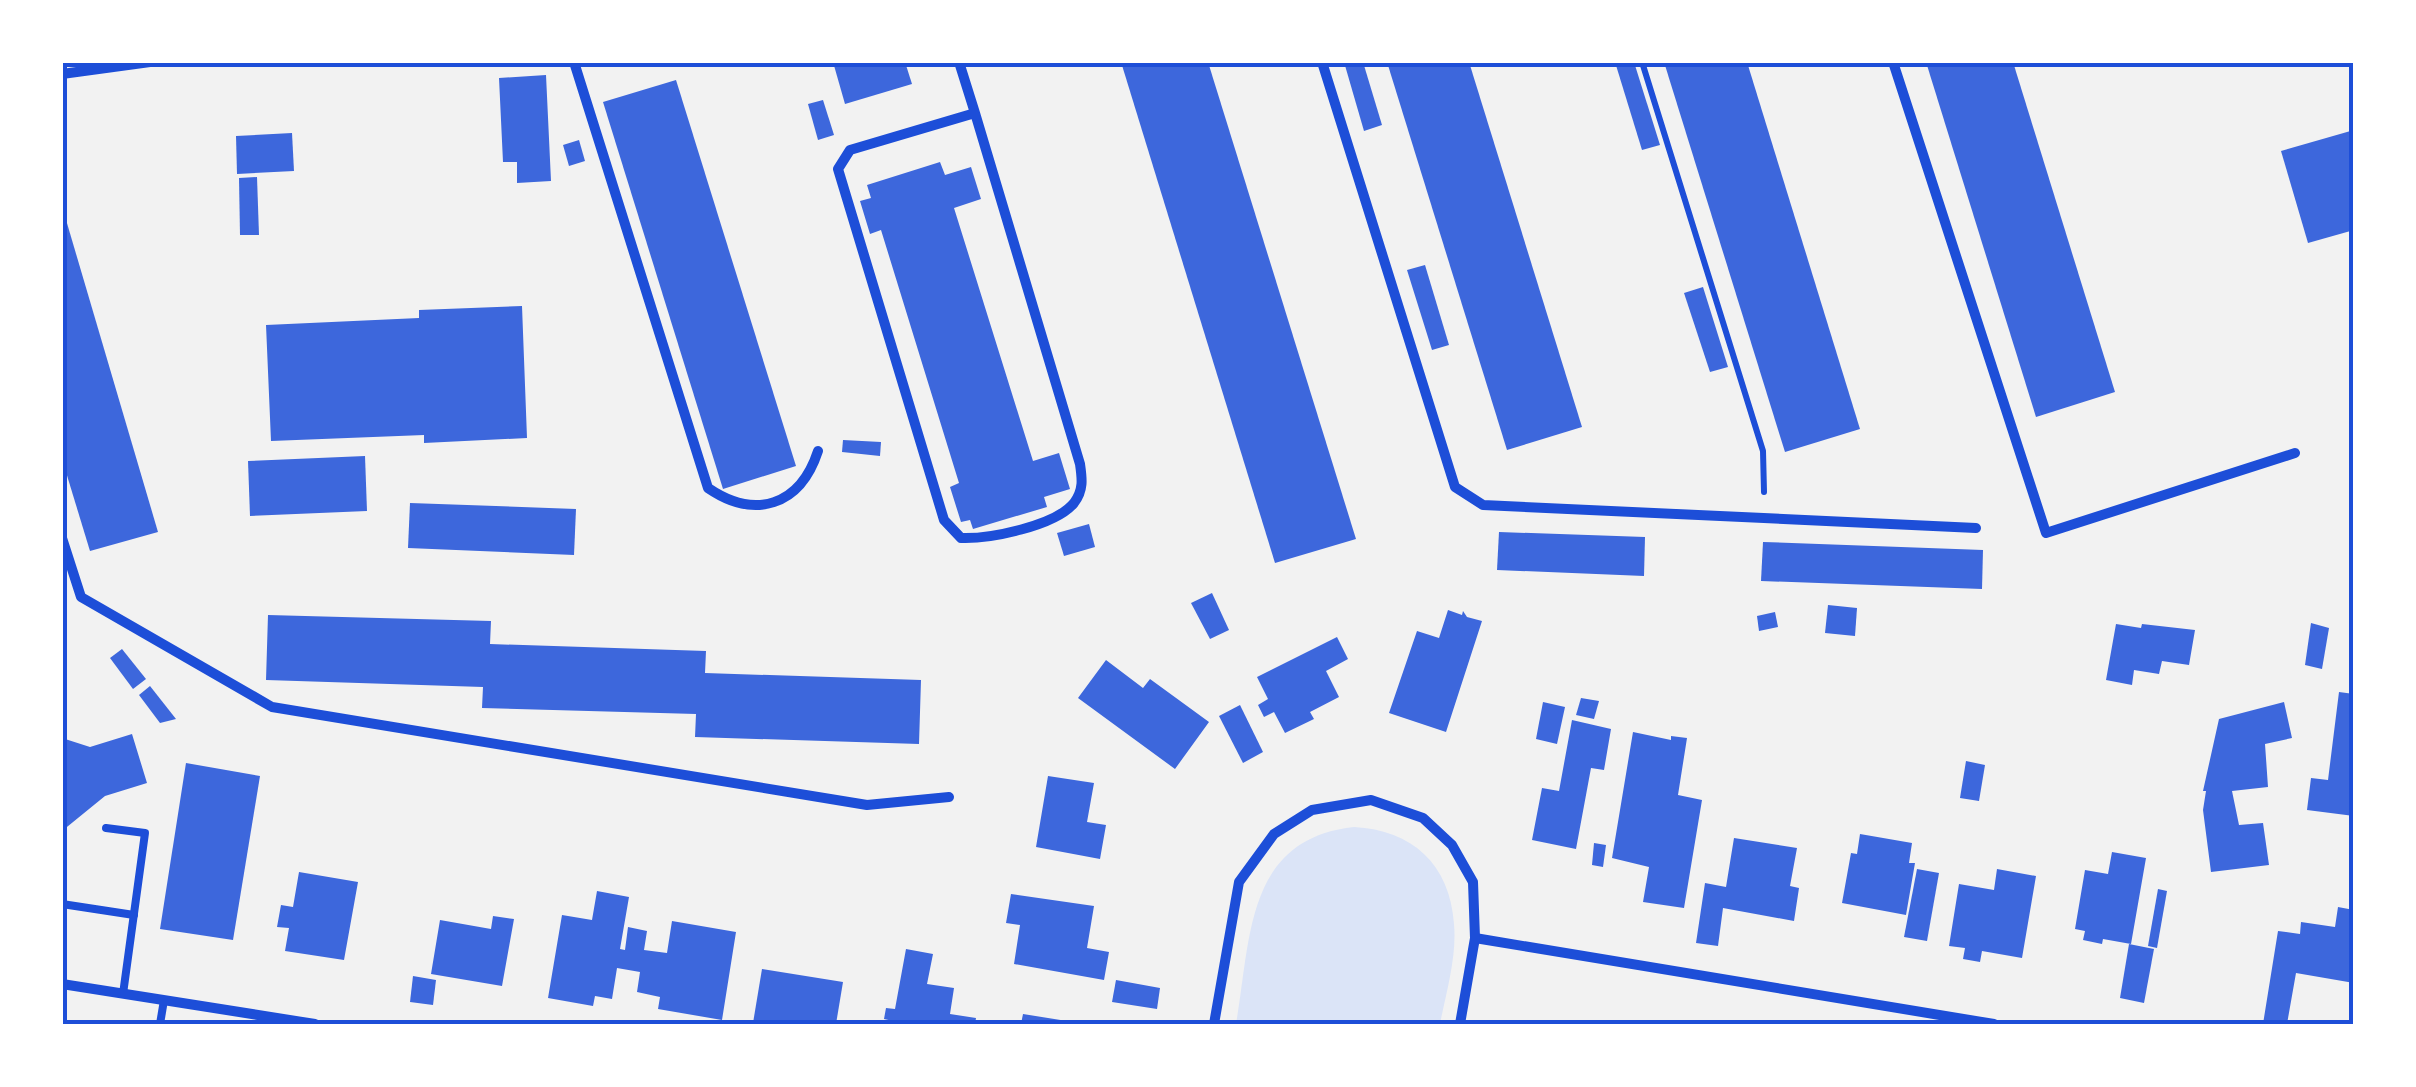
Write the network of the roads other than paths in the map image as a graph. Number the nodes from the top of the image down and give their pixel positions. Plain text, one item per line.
1 (150, 62) edge
2 (574, 62) edge
3 (960, 62) edge
4 (1322, 62) edge
5 (1893, 62) edge
6 (62, 74) edge
7 (975, 112) junction
8 (818, 451) dead end
9 (2296, 453) dead end
10 (1976, 528) dead end
11 (62, 538) edge
12 (949, 797) dead end
13 (106, 828) dead end
14 (62, 904) edge
15 (134, 914) junction
16 (1476, 938) junction
17 (62, 984) edge
18 (123, 994) junction
19 (164, 1000) junction
20 (160, 1024) edge
21 (315, 1024) edge
22 (1214, 1024) edge
23 (1460, 1024) edge
24 (1994, 1024) edge

1 - 6 street
2 - 8 street
3 - 7 street
4 - 10 street
5 - 9 street
7 - 7 street
11 - 12 street
13 - 15 lane
14 - 15 lane
15 - 18 lane
16 - 22 street
16 - 23 street
16 - 24 street
17 - 18 street
18 - 19 street
19 - 20 lane
19 - 21 street

